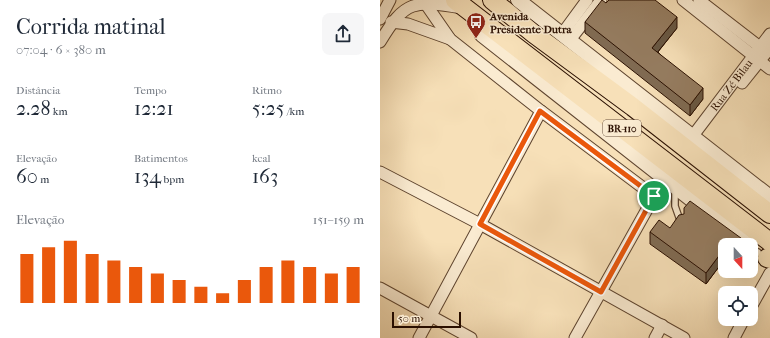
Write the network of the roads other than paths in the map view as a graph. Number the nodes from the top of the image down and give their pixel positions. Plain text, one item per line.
1 (390, 0) edge
2 (492, 0) edge
3 (518, 0) edge
4 (587, 0) edge
5 (601, 0) edge
6 (683, 0) edge
7 (417, 2) edge
8 (701, 5) edge
9 (465, 8) edge
10 (380, 19) edge
11 (391, 22) junction
12 (534, 34) junction
13 (770, 34) edge
14 (566, 37) junction
15 (450, 39) junction
16 (380, 42) edge
17 (520, 50) junction
18 (763, 53) edge
19 (770, 69) edge
20 (590, 104) junction
21 (540, 111) junction
22 (695, 138) junction
23 (623, 146) junction
24 (380, 172) edge
25 (669, 183) junction
26 (654, 196) junction
27 (770, 197) edge
28 (770, 214) edge
29 (681, 223) edge
30 (480, 224) junction
31 (762, 255) edge
32 (755, 286) edge
33 (380, 288) edge
34 (601, 292) junction
35 (431, 316) junction
36 (662, 325) junction
37 (740, 326) edge
38 (419, 338) edge
39 (471, 338) edge
40 (575, 338) edge
41 (655, 338) edge
42 (684, 338) edge
43 (734, 338) edge

1 - 10 street
2 - 12 main road, BR-110
3 - 14 street
4 - 14 street
5 - 14 street
6 - 8 street
7 - 9 street
7 - 11 street
7 - 15 street
8 - 18 street
9 - 17 main road, BR-110
9 - 23 street
11 - 15 street
11 - 16 street
12 - 17 main road
12 - 28 main road, BR-110
13 - 18 street, Rua Zé Bilau
14 - 22 street
15 - 21 street
17 - 20 main road, BR-110
18 - 19 street
18 - 22 street, Rua Zé Bilau
20 - 23 main road
20 - 31 main road, BR-110
21 - 26 street
21 - 30 street
22 - 27 street
23 - 25 street
24 - 30 street
25 - 26 street
25 - 29 lane
25 - 31 street
26 - 34 street
30 - 34 street
30 - 35 street
31 - 32 street
33 - 35 street
34 - 36 street
34 - 40 street
35 - 38 street
35 - 39 street
36 - 41 street
36 - 42 street
37 - 43 street

